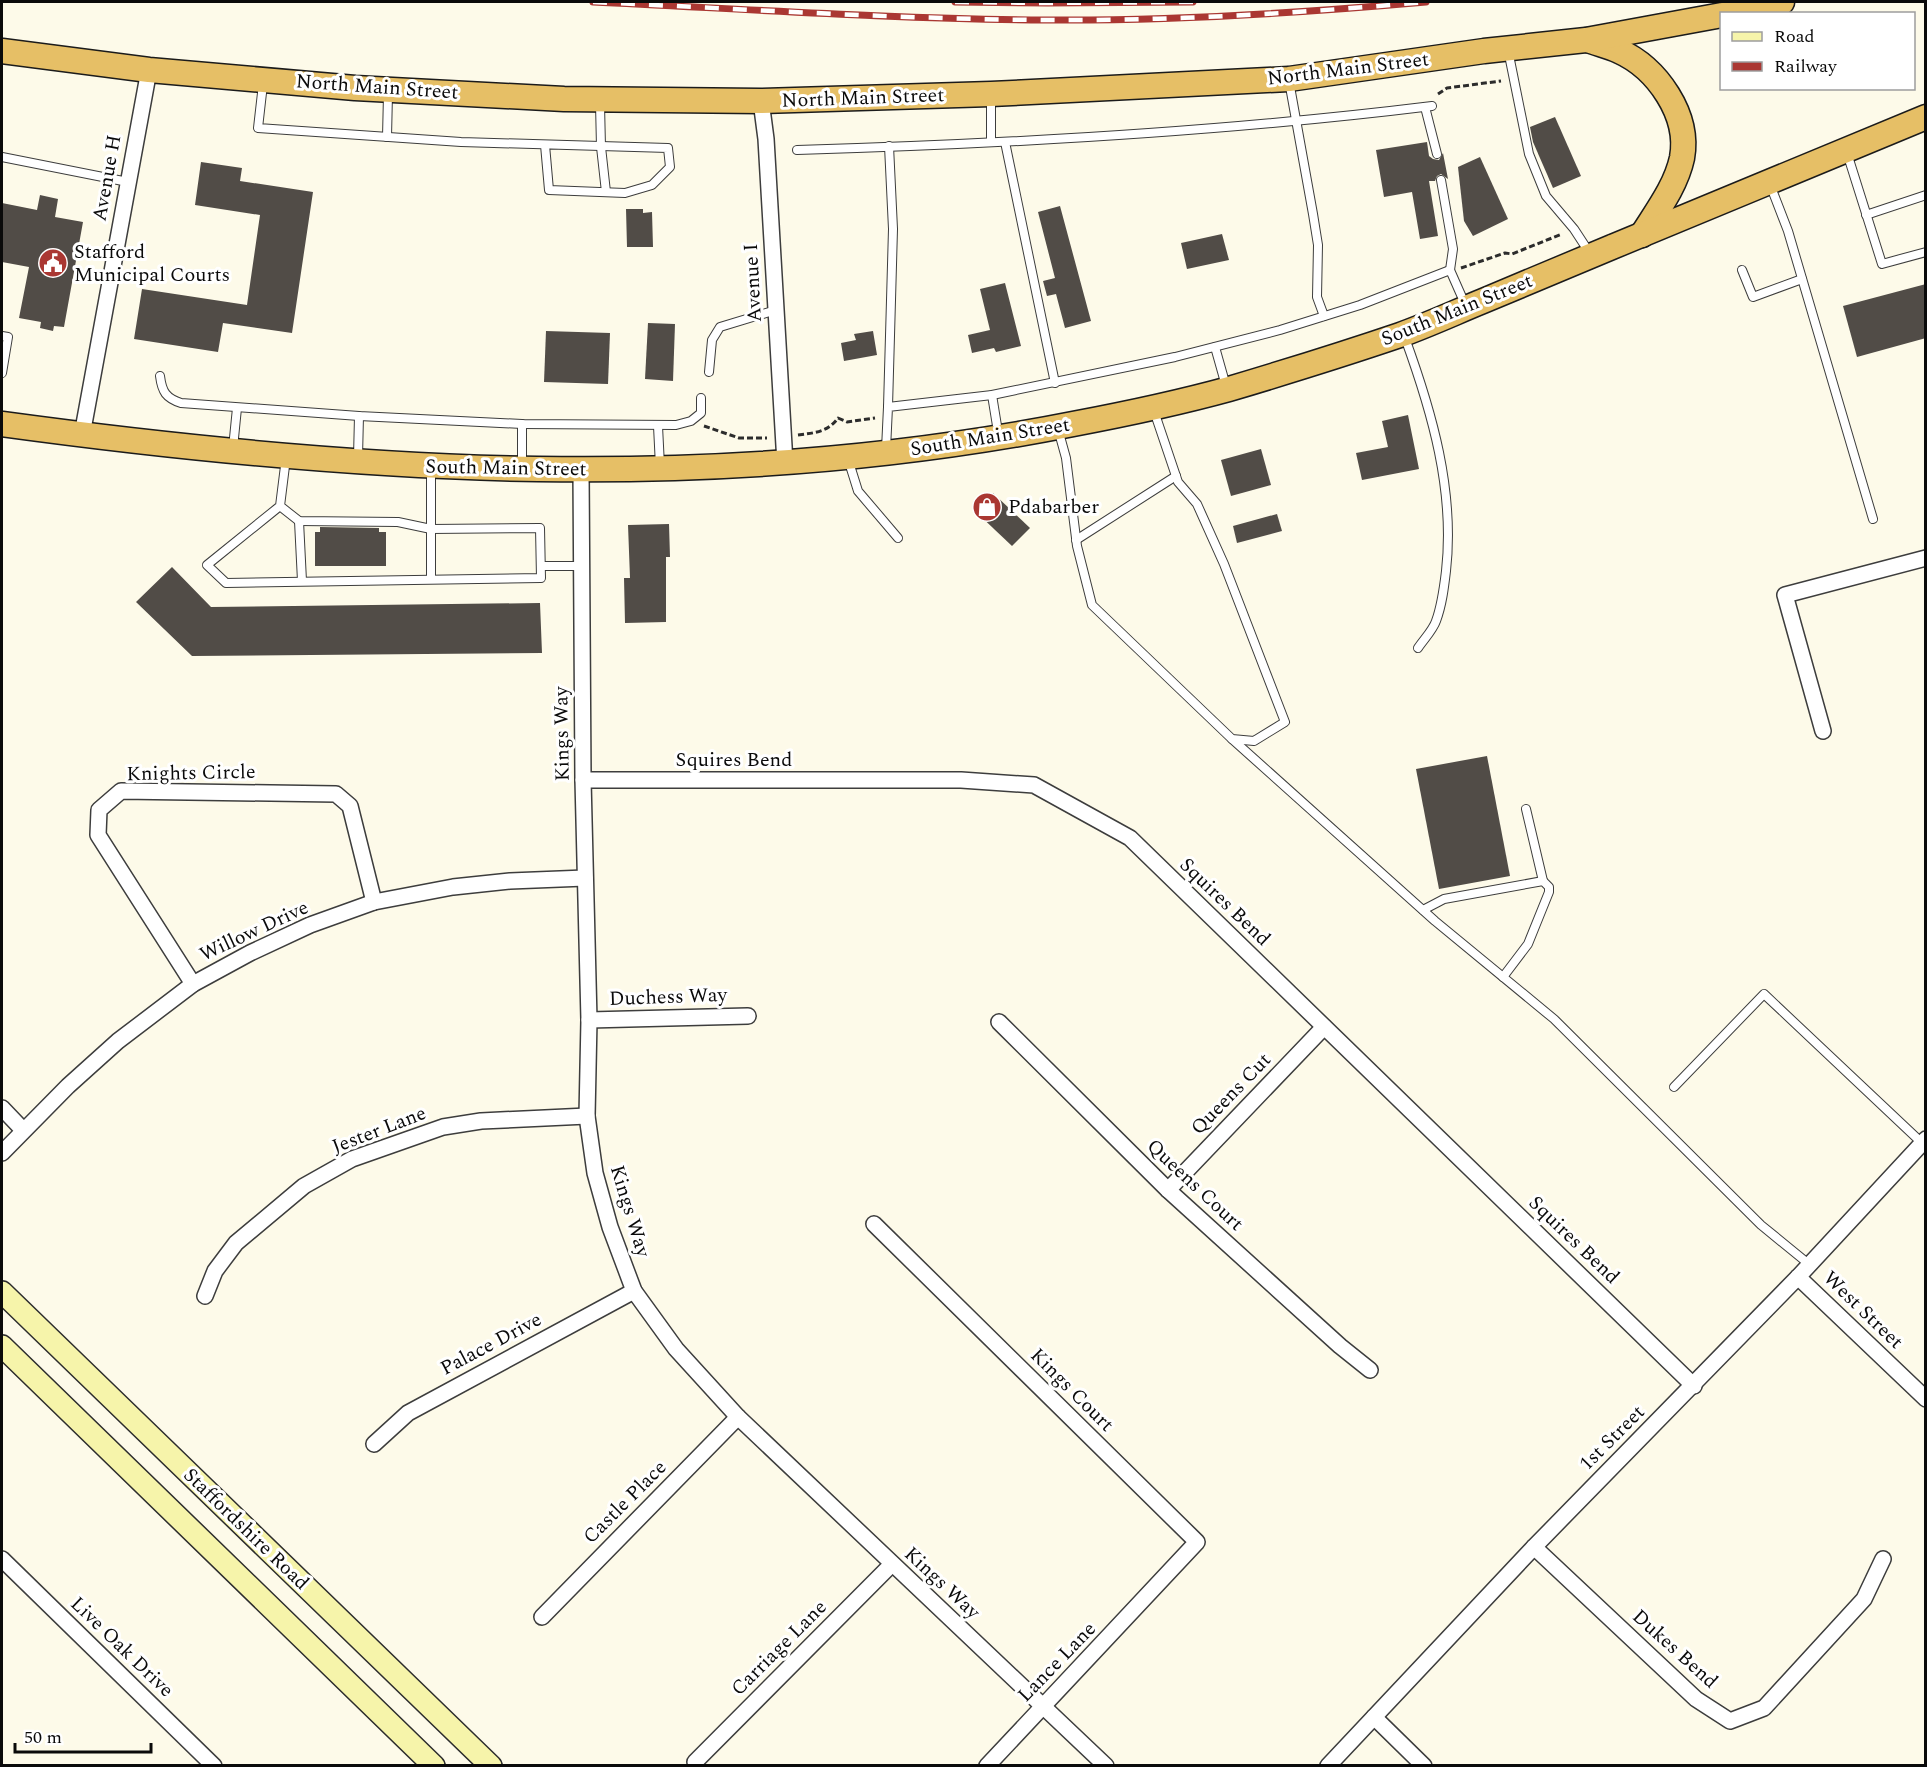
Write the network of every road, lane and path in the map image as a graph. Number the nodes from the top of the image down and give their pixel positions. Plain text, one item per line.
1 (1782, 2) edge
2 (1737, 12) edge
3 (1720, 15) edge
4 (1586, 40) junction
5 (1508, 49) junction
6 (2, 51) edge
7 (148, 70) junction
8 (263, 79) junction
9 (1289, 79) junction
10 (1514, 79) junction
11 (388, 89) junction
12 (991, 94) junction
13 (600, 99) junction
14 (761, 101) junction
15 (1428, 107) junction
16 (1926, 117) edge
17 (1295, 122) junction
18 (387, 137) junction
19 (991, 142) junction
20 (1005, 142) junction
21 (545, 145) junction
22 (889, 146) junction
23 (601, 147) junction
24 (797, 150) dead end
25 (1846, 151) junction
26 (1437, 154) dead end
27 (2, 157) edge
28 (1441, 180) dead end
29 (128, 182) junction
30 (1769, 182) junction
31 (606, 192) junction
32 (1926, 195) edge
33 (1866, 215) junction
34 (1574, 229) junction
35 (1642, 235) junction
36 (1926, 252) edge
37 (1591, 256) junction
38 (1450, 270) junction
39 (1742, 270) dead end
40 (1802, 279) junction
41 (1466, 308) junction
42 (776, 310) junction
43 (1324, 316) junction
44 (1404, 334) junction
45 (2, 336) edge
46 (1215, 347) junction
47 (709, 372) dead end
48 (2, 373) edge
49 (160, 376) dead end
50 (1054, 383) junction
51 (1227, 389) junction
52 (992, 395) junction
53 (701, 398) dead end
54 (888, 407) junction
55 (1153, 407) junction
56 (237, 408) junction
57 (359, 416) junction
58 (2, 424) edge
59 (522, 424) junction
60 (658, 426) junction
61 (1058, 427) junction
62 (82, 435) junction
63 (999, 439) junction
64 (233, 452) junction
65 (886, 454) junction
66 (286, 457) junction
67 (848, 457) junction
68 (358, 462) junction
69 (785, 463) junction
70 (431, 467) junction
71 (522, 470) junction
72 (660, 470) junction
73 (581, 471) junction
74 (1176, 476) junction
75 (280, 506) junction
76 (1873, 519) dead end
77 (299, 520) junction
78 (431, 529) junction
79 (897, 538) dead end
80 (1076, 540) junction
81 (1926, 558) edge
82 (541, 566) junction
83 (582, 566) junction
84 (431, 579) junction
85 (302, 581) junction
86 (1418, 648) dead end
87 (1823, 731) dead end
88 (1232, 738) junction
89 (583, 780) junction
90 (1526, 809) dead end
91 (585, 878) junction
92 (1543, 880) junction
93 (374, 902) junction
94 (1423, 910) junction
95 (1503, 977) junction
96 (193, 984) junction
97 (748, 1016) dead end
98 (589, 1020) junction
99 (999, 1022) dead end
100 (1324, 1027) junction
101 (1674, 1087) dead end
102 (2, 1108) edge
103 (587, 1116) junction
104 (23, 1130) junction
105 (1924, 1141) edge
106 (2, 1153) edge
107 (1168, 1190) junction
108 (874, 1224) dead end
109 (1810, 1264) junction
110 (1798, 1277) junction
111 (634, 1291) junction
112 (2, 1292) edge
113 (205, 1296) dead end
114 (2, 1346) edge
115 (1370, 1370) dead end
116 (1694, 1386) junction
117 (1926, 1399) edge
118 (738, 1417) junction
119 (374, 1444) dead end
120 (1534, 1547) junction
121 (2, 1559) edge
122 (1883, 1559) dead end
123 (892, 1564) junction
124 (1156, 1587) joint
125 (542, 1617) dead end
126 (1043, 1707) junction
127 (1374, 1717) junction
128 (695, 1762) dead end
129 (214, 1766) edge
130 (434, 1766) edge
131 (491, 1766) edge
132 (987, 1766) edge
133 (1106, 1766) edge
134 (1328, 1766) edge
135 (1424, 1766) edge

1 - 2 highway
3 - 4 highway, North Main Street
4 - 5 highway, North Main Street
4 - 35 highway
5 - 9 highway, North Main Street
5 - 10 lane
6 - 7 highway, North Main Street
7 - 8 highway, North Main Street
7 - 29 street, Avenue H
8 - 11 highway, North Main Street
8 - 18 lane
9 - 12 highway, North Main Street
9 - 17 lane
10 - 15 path
10 - 34 lane
11 - 13 highway, North Main Street
11 - 18 lane
12 - 14 highway, North Main Street
12 - 19 lane
13 - 14 highway, North Main Street
13 - 23 lane
14 - 42 street, Avenue I
15 - 17 lane
15 - 26 lane
16 - 25 highway, South Main Street
17 - 20 lane
17 - 43 lane
18 - 21 lane
19 - 20 lane
19 - 22 lane
20 - 50 lane
21 - 23 lane
21 - 31 lane
22 - 24 lane
22 - 54 lane
23 - 31 lane
23 - 31 lane
25 - 30 highway, South Main Street
25 - 33 lane
27 - 29 lane
28 - 38 lane
29 - 62 street, Avenue H
30 - 35 highway, South Main Street
30 - 40 lane
32 - 33 lane
33 - 36 lane
34 - 37 lane
34 - 38 path
35 - 37 highway, South Main Street
37 - 41 highway, South Main Street
38 - 41 lane
38 - 43 lane
39 - 40 lane
40 - 76 lane
41 - 44 highway, South Main Street
42 - 47 lane
42 - 69 street, Avenue I
43 - 46 lane
44 - 51 highway, South Main Street
44 - 86 lane
45 - 48 lane
46 - 50 lane
46 - 51 lane
49 - 56 lane
50 - 52 lane
51 - 55 highway, South Main Street
52 - 54 lane
52 - 63 lane
53 - 60 lane
54 - 65 lane
55 - 61 highway, South Main Street
55 - 74 lane
56 - 57 lane
56 - 64 lane
57 - 59 lane
57 - 68 lane
58 - 62 highway, South Main Street
59 - 60 lane
59 - 71 lane
60 - 72 lane
61 - 63 highway, South Main Street
61 - 80 lane
62 - 64 highway, South Main Street
63 - 65 highway, South Main Street
64 - 66 highway, South Main Street
65 - 67 highway, South Main Street
66 - 68 highway, South Main Street
66 - 75 lane
67 - 69 highway, South Main Street
67 - 79 lane
68 - 70 highway, South Main Street
69 - 72 highway, South Main Street
70 - 71 highway, South Main Street
70 - 78 lane
71 - 73 highway, South Main Street
72 - 73 highway, South Main Street
73 - 83 street, Kings Way
74 - 80 lane
74 - 88 lane
75 - 77 lane
75 - 85 lane
77 - 78 lane
77 - 85 lane
78 - 82 lane
78 - 84 lane
80 - 88 lane
81 - 87 street
82 - 83 lane
82 - 84 lane
83 - 89 street, Kings Way
84 - 85 lane
88 - 94 lane
89 - 91 street, Kings Way
89 - 100 street, Squires Bend
90 - 92 lane
91 - 93 street, Willow Drive
91 - 98 street, Kings Way
92 - 94 lane
92 - 95 lane
93 - 96 street, Willow Drive
93 - 96 street, Knights Circle
94 - 95 lane
95 - 109 lane
96 - 104 street, Willow Drive
97 - 98 street, Duchess Way
98 - 103 street, Kings Way
99 - 107 street, Queens Court
100 - 107 street, Queens Cut
100 - 116 street, Squires Bend
101 - 105 lane
102 - 104 street
103 - 111 street, Kings Way
103 - 113 street, Jester Lane
104 - 106 street, Willow Drive
105 - 109 street, 1st Street
107 - 115 street, Queens Court
108 - 124 street, Kings Court
109 - 110 street, 1st Street
110 - 116 street, 1st Street
110 - 117 street, West Street
111 - 118 street, Kings Way
111 - 119 street, Palace Drive
112 - 131 main road, Staffordshire Road
114 - 130 main road, Staffordshire Road
116 - 120 street, 1st Street
118 - 123 street, Kings Way
118 - 125 street, Castle Place
120 - 122 street, Dukes Bend
120 - 127 street, 1st Street
121 - 129 street, Live Oak Drive
123 - 126 street, Kings Way
123 - 128 street, Carriage Lane
124 - 126 street, Lance Lane
126 - 132 street, Lance Lane
126 - 133 street, Kings Way
127 - 134 street, 1st Street
127 - 135 street

